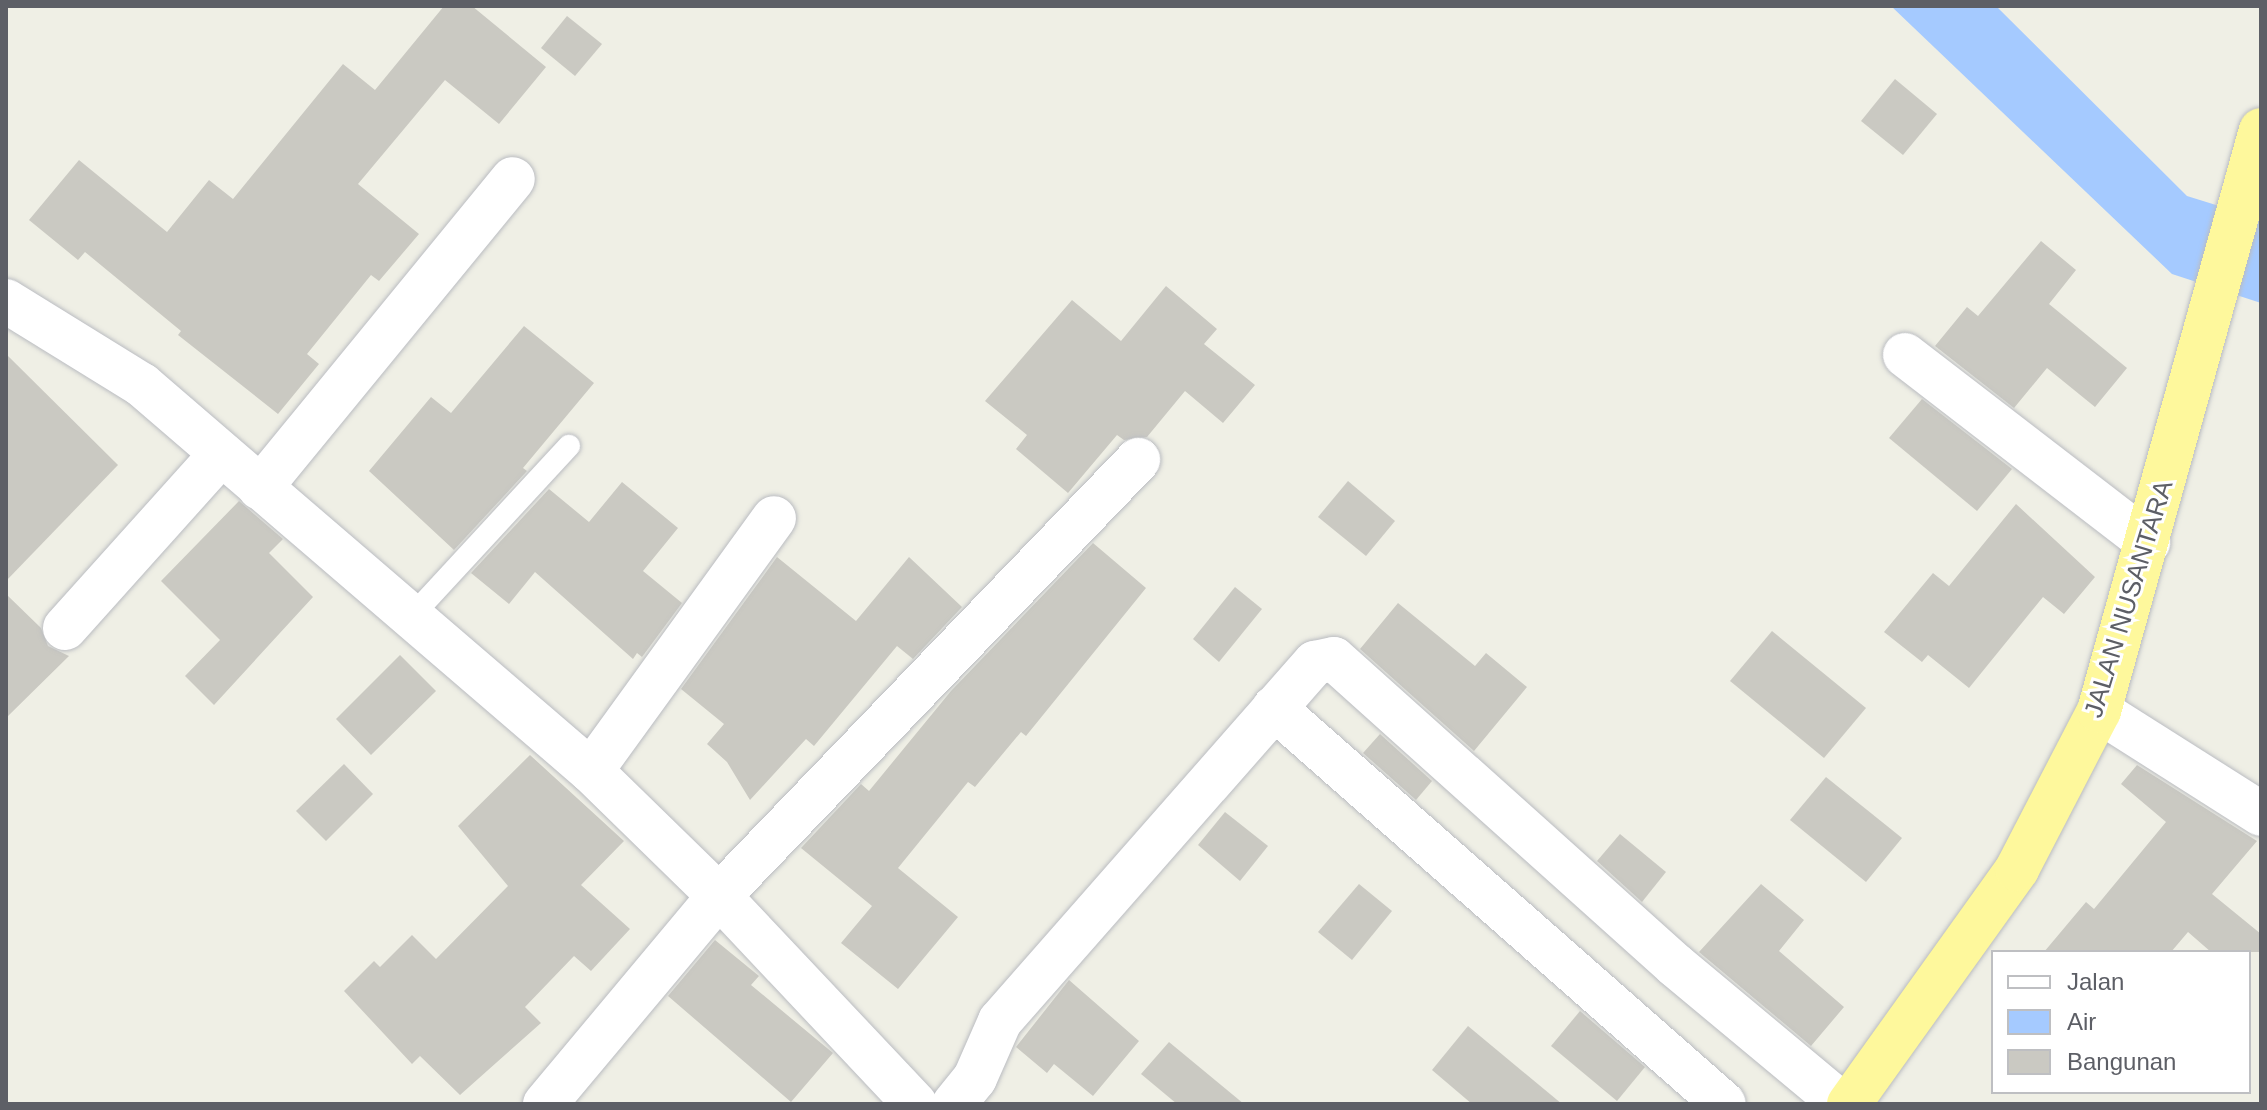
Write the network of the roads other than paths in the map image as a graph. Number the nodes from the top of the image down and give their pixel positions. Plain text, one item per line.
1 (2255, 148) edge
2 (513, 179) dead end
3 (6, 301) edge
4 (1905, 355) dead end
5 (569, 446) dead end
6 (221, 454) junction
7 (1138, 460) dead end
8 (260, 488) junction
9 (774, 518) dead end
10 (2148, 542) junction
11 (411, 617) junction
12 (65, 628) dead end
13 (1274, 708) junction
14 (2099, 711) junction
15 (591, 771) junction
16 (2261, 814) edge
17 (719, 896) junction
18 (545, 1104) edge
19 (915, 1104) edge
20 (954, 1104) edge
21 (1724, 1104) edge
22 (1842, 1104) edge
23 (1849, 1104) edge

1 - 10 highway, JALAN NUSANTARA
2 - 8 street
3 - 6 street
4 - 10 street
5 - 11 lane
6 - 8 street
6 - 12 street
7 - 17 street
8 - 11 street
9 - 15 street
10 - 14 highway, JALAN NUSANTARA
11 - 15 street
13 - 20 street
13 - 21 street
13 - 22 street
14 - 16 street
14 - 23 highway, JALAN NUSANTARA
15 - 17 street
17 - 18 street
17 - 19 street

